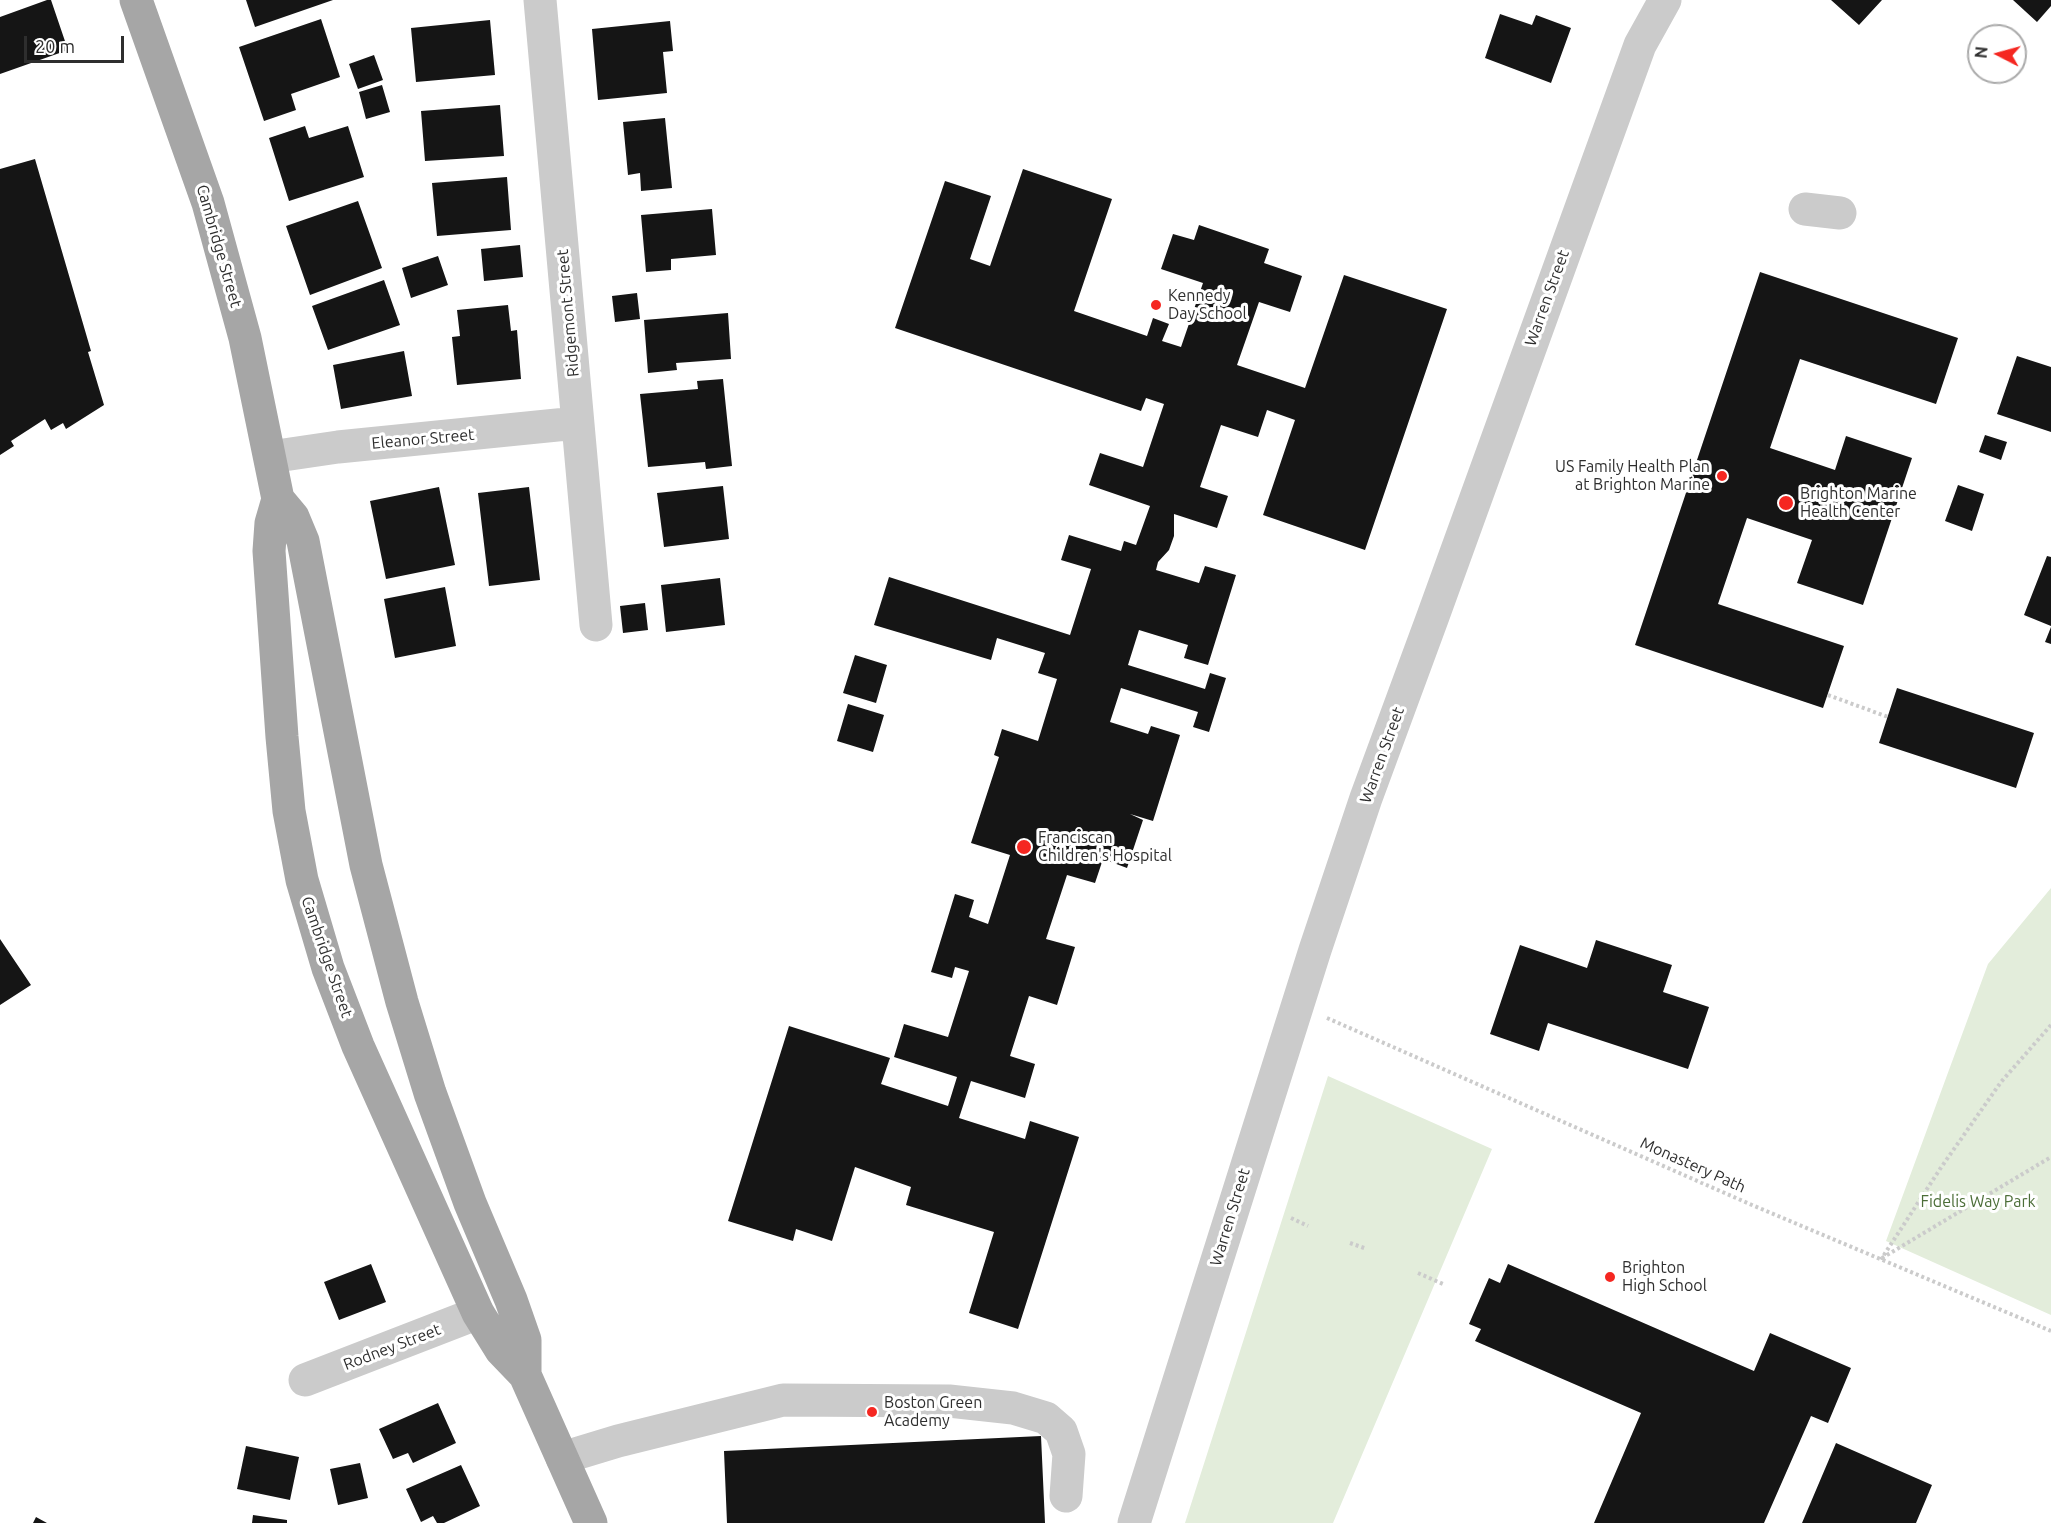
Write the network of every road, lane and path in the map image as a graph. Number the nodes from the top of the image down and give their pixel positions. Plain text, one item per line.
1 (136, 0) edge
2 (540, 0) edge
3 (1665, 0) edge
4 (1805, 209) dead end
5 (1840, 213) dead end
6 (578, 423) junction
7 (270, 457) junction
8 (278, 499) junction
9 (596, 625) dead end
10 (1828, 695) dead end
11 (1888, 717) dead end
12 (1326, 1018) dead end
13 (2051, 1025) edge
14 (2051, 1156) edge
15 (1291, 1218) dead end
16 (1308, 1226) dead end
17 (1350, 1243) dead end
18 (1367, 1250) dead end
19 (1882, 1258) junction
20 (1418, 1273) dead end
21 (1443, 1284) dead end
22 (478, 1313) junction
23 (2051, 1331) edge
24 (525, 1376) junction
25 (305, 1380) dead end
26 (562, 1458) junction
27 (1066, 1496) dead end
28 (591, 1523) edge
29 (1134, 1523) edge

1 - 7 main road, Cambridge Street
2 - 6 street, Ridgemont Street
3 - 29 street, Warren Street
4 - 5 street
6 - 7 street, Eleanor Street
6 - 9 street, Ridgemont Street
7 - 8 main road, Cambridge Street
8 - 22 main road, Cambridge Street
8 - 24 main road, Cambridge Street
10 - 11 path
12 - 19 path, Monastery Path
13 - 19 path
14 - 19 path
15 - 16 path
17 - 18 path
19 - 23 path, Monastery Path
20 - 21 path
22 - 24 main road, Cambridge Street
22 - 25 street, Rodney Street
24 - 26 main road, Cambridge Street
26 - 27 street
26 - 28 main road, Cambridge Street

